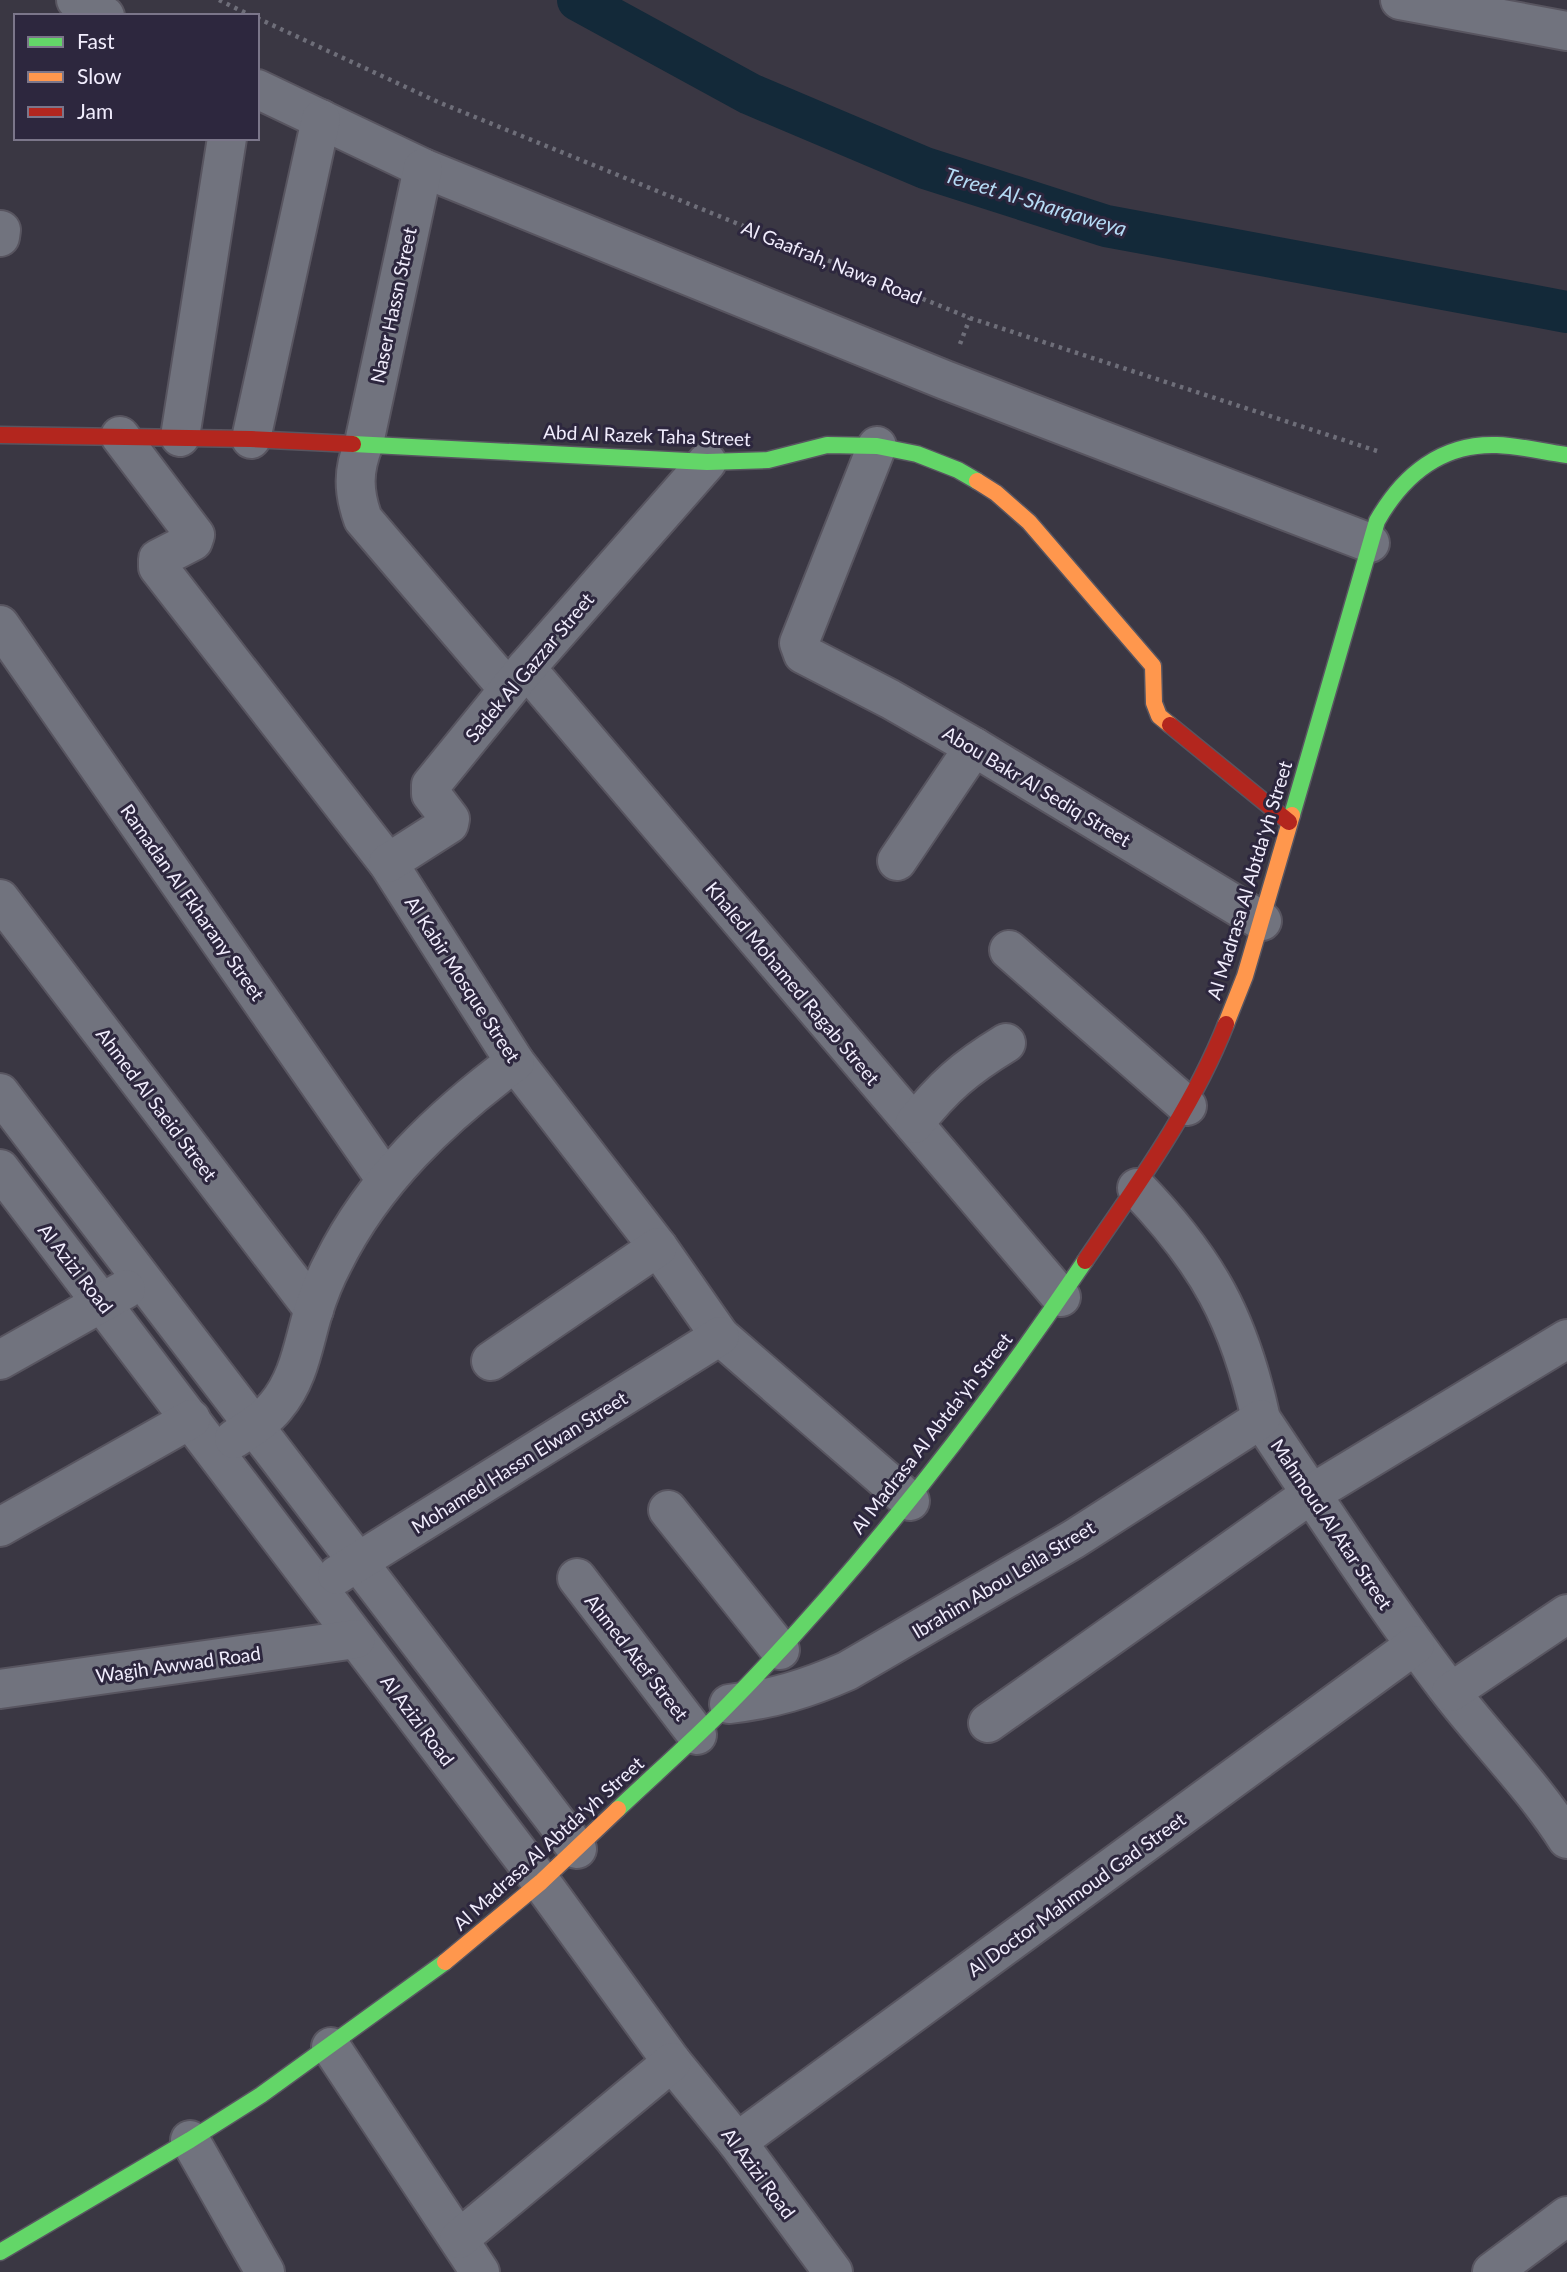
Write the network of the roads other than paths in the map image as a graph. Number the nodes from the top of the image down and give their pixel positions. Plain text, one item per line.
1 (76, 0) edge
2 (1400, 0) edge
3 (101, 14) edge
4 (1567, 31) edge
5 (259, 90) edge
6 (321, 119) junction
7 (227, 140) edge
8 (423, 168) junction
9 (0, 436) edge
10 (120, 436) junction
11 (180, 437) junction
12 (251, 439) junction
13 (364, 443) junction
14 (877, 446) junction
15 (1567, 455) edge
16 (707, 462) junction
17 (1370, 543) junction
18 (0, 625) edge
19 (517, 679) junction
20 (974, 747) junction
21 (1289, 822) junction
22 (897, 861) dead end
23 (388, 863) junction
24 (0, 899) edge
25 (1262, 921) junction
26 (1009, 950) dead end
27 (1006, 1043) dead end
28 (515, 1062) junction
29 (0, 1093) edge
30 (1187, 1106) junction
31 (914, 1124) junction
32 (37, 1142) junction
33 (0, 1162) edge
34 (0, 1169) edge
35 (386, 1180) junction
36 (1137, 1188) junction
37 (658, 1247) junction
38 (143, 1280) junction
39 (1061, 1297) junction
40 (102, 1302) junction
41 (314, 1310) junction
42 (720, 1336) junction
43 (1567, 1339) edge
44 (0, 1360) edge
45 (491, 1361) dead end
46 (191, 1419) junction
47 (1261, 1419) junction
48 (254, 1426) junction
49 (215, 1451) junction
50 (1311, 1494) junction
51 (911, 1501) junction
52 (668, 1510) dead end
53 (0, 1527) edge
54 (359, 1562) junction
55 (577, 1578) dead end
56 (318, 1587) junction
57 (1567, 1614) edge
58 (356, 1639) junction
59 (1415, 1645) junction
60 (780, 1650) junction
61 (0, 1689) edge
62 (1451, 1692) junction
63 (729, 1704) junction
64 (988, 1723) dead end
65 (697, 1735) junction
66 (1567, 1839) edge
67 (577, 1849) junction
68 (541, 1882) junction
69 (331, 2047) junction
70 (672, 2062) junction
71 (190, 2140) junction
72 (737, 2142) junction
73 (1567, 2216) edge
74 (459, 2239) junction
75 (0, 2252) edge
76 (265, 2272) edge
77 (480, 2272) edge
78 (834, 2272) edge
79 (1492, 2272) edge

1 - 3 street
2 - 4 street
5 - 6 street
6 - 8 street
6 - 12 street
7 - 11 street
8 - 13 street, Naser Hassn Street
8 - 17 street
9 - 10 street, Abd Al Razek Taha Street
10 - 11 street, Abd Al Razek Taha Street
10 - 23 street, Al Kabir Mosque Street
11 - 12 street, Abd Al Razek Taha Street
12 - 13 street, Abd Al Razek Taha Street
13 - 16 street, Abd Al Razek Taha Street
13 - 19 street, Naser Hassn Street
14 - 16 street, Abd Al Razek Taha Street
14 - 20 street, Abou Bakr Al Sediq Street
14 - 21 street, Abd Al Razek Taha Street
15 - 17 street, Al Madrasa Al Abtda'yh Street
16 - 19 street, Sadek Al Gazzar Street
17 - 21 street, Al Madrasa Al Abtda'yh Street
18 - 35 street, Ramadan Al Fkharany Street
19 - 23 street, Sadek Al Gazzar Street
19 - 31 street, Khaled Mohamed Ragab Street
20 - 22 street
20 - 25 street, Abou Bakr Al Sediq Street
21 - 25 street, Al Madrasa Al Abtda'yh Street
23 - 28 street, Al Kabir Mosque Street
24 - 41 street, Ahmed Al Saeid Street
25 - 30 street, Al Madrasa Al Abtda'yh Street
26 - 30 street
27 - 31 street
28 - 35 street
28 - 37 street, Al Kabir Mosque Street
29 - 32 street
30 - 36 street, Al Madrasa Al Abtda'yh Street
31 - 39 street, Khaled Mohamed Ragab Street
32 - 33 street
32 - 38 street
34 - 40 street, Al Azizi Road
35 - 41 street
36 - 39 street, Al Madrasa Al Abtda'yh Street
36 - 47 street, Mahmoud Al Atar Street
37 - 42 street, Al Kabir Mosque Street
37 - 45 street
38 - 40 street
38 - 48 street
39 - 51 street, Al Madrasa Al Abtda'yh Street
40 - 44 street
40 - 46 street, Al Azizi Road
41 - 48 street
42 - 51 street, Al Kabir Mosque Street
42 - 54 street, Mohamed Hassn Elwan Street
43 - 50 street
46 - 49 street, Al Azizi Road
46 - 53 street
47 - 50 street, Mahmoud Al Atar Street
47 - 63 street, Ibrahim Abou Leila Street
48 - 49 street
48 - 54 street
49 - 56 street, Al Azizi Road
50 - 59 street, Mahmoud Al Atar Street
50 - 64 street
51 - 60 street, Al Madrasa Al Abtda'yh Street
52 - 60 street
54 - 56 street, Mohamed Hassn Elwan Street
54 - 67 street
55 - 65 street, Ahmed Atef Street
56 - 58 street, Al Azizi Road
57 - 62 street
58 - 61 street, Wagih Awwad Road
58 - 68 street, Al Azizi Road
59 - 62 street, Mahmoud Al Atar Street
59 - 72 street, Al Doctor Mahmoud Gad Street
60 - 63 street, Al Madrasa Al Abtda'yh Street
62 - 66 street, Mahmoud Al Atar Street
63 - 65 street, Al Madrasa Al Abtda'yh Street
65 - 67 street, Al Madrasa Al Abtda'yh Street
67 - 68 street, Al Madrasa Al Abtda'yh Street
68 - 69 street, Al Madrasa Al Abtda'yh Street
68 - 70 street, Al Azizi Road
69 - 71 street, Al Madrasa Al Abtda'yh Street
69 - 74 street
70 - 72 street, Al Azizi Road
70 - 74 street
71 - 75 street, Al Madrasa Al Abtda'yh Street
71 - 76 street
72 - 78 street, Al Azizi Road
73 - 79 street
74 - 77 street

